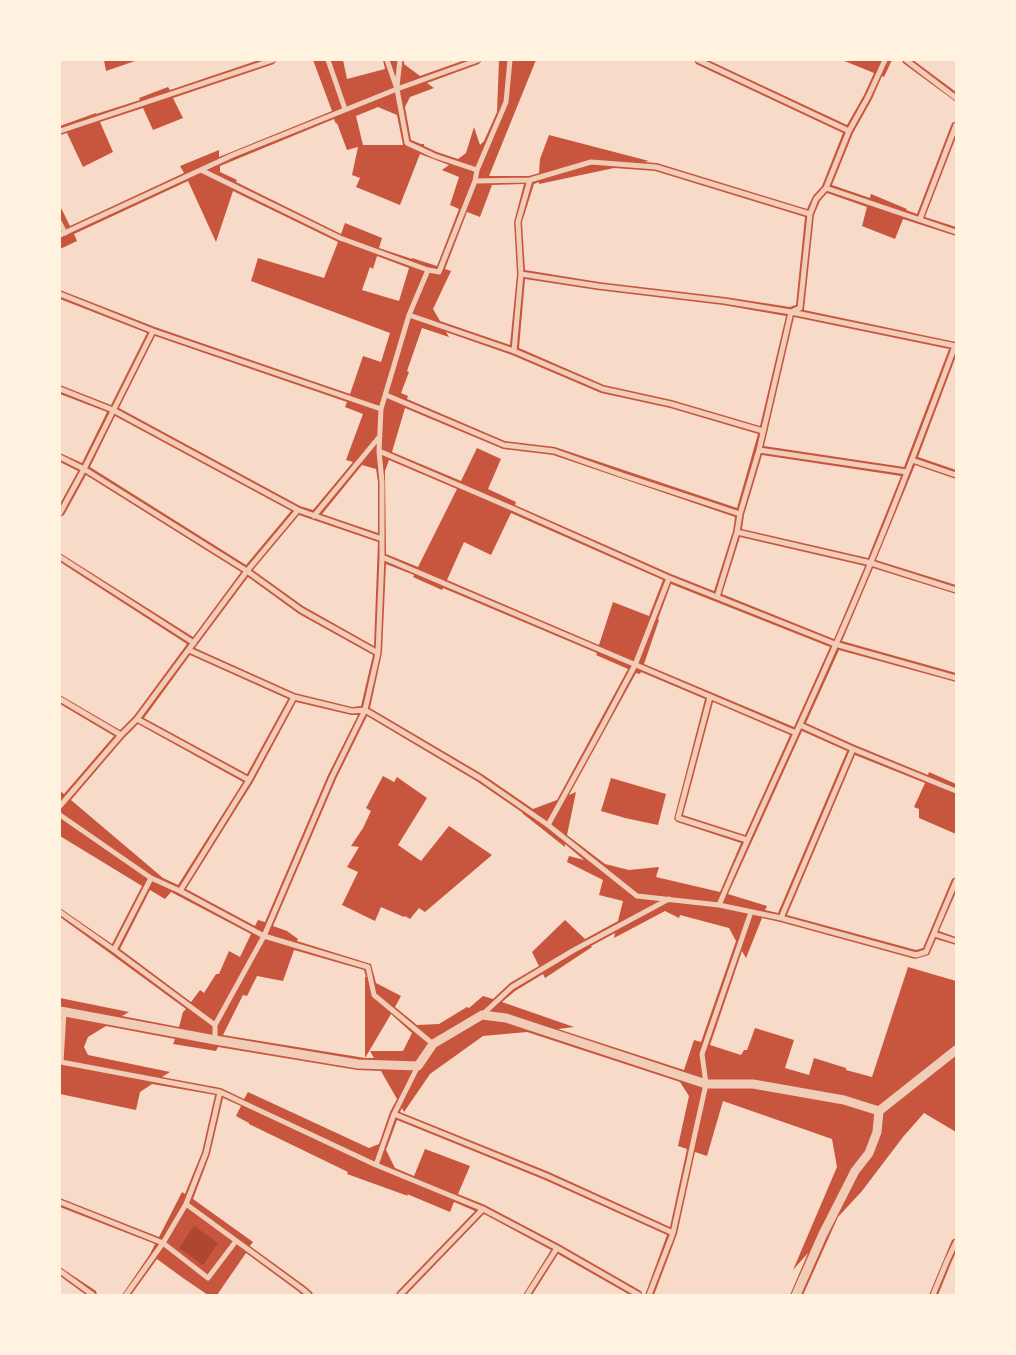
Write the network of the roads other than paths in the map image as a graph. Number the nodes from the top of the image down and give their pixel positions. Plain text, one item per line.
1 (274, 60) edge
2 (328, 60) edge
3 (387, 60) edge
4 (400, 60) edge
5 (478, 60) edge
6 (510, 60) edge
7 (698, 60) edge
8 (885, 60) edge
9 (906, 60) edge
10 (397, 89) junction
11 (956, 98) edge
12 (345, 109) junction
13 (956, 125) edge
14 (60, 131) edge
15 (849, 131) junction
16 (201, 170) junction
17 (478, 170) junction
18 (475, 180) junction
19 (530, 180) junction
20 (826, 188) junction
21 (810, 214) junction
22 (920, 219) junction
23 (60, 223) edge
24 (956, 232) edge
25 (62, 234) edge
26 (428, 270) junction
27 (521, 274) junction
28 (60, 294) edge
29 (791, 312) junction
30 (409, 315) junction
31 (153, 331) junction
32 (956, 346) edge
33 (514, 351) junction
34 (60, 388) edge
35 (386, 395) junction
36 (381, 409) junction
37 (113, 410) junction
38 (763, 431) junction
39 (380, 435) junction
40 (759, 450) junction
41 (379, 451) junction
42 (60, 457) edge
43 (912, 460) junction
44 (84, 469) junction
45 (907, 472) junction
46 (956, 475) edge
47 (298, 510) junction
48 (60, 513) edge
49 (740, 514) junction
50 (314, 516) junction
51 (736, 532) junction
52 (382, 539) junction
53 (60, 557) edge
54 (382, 557) junction
55 (871, 563) junction
56 (246, 571) junction
57 (669, 578) junction
58 (956, 590) edge
59 (717, 597) junction
60 (194, 643) junction
61 (835, 644) junction
62 (189, 650) junction
63 (378, 653) junction
64 (635, 665) junction
65 (956, 678) edge
66 (294, 697) junction
67 (710, 697) junction
68 (60, 698) edge
69 (364, 710) junction
70 (137, 719) junction
71 (800, 724) junction
72 (796, 733) junction
73 (121, 735) junction
74 (853, 749) junction
75 (249, 780) junction
76 (956, 791) edge
77 (60, 806) edge
78 (60, 815) edge
79 (548, 825) junction
80 (747, 840) junction
81 (150, 878) junction
82 (956, 881) edge
83 (180, 891) junction
84 (670, 899) junction
85 (719, 905) junction
86 (60, 912) edge
87 (750, 912) junction
88 (781, 918) junction
89 (934, 934) junction
90 (264, 936) junction
91 (956, 941) edge
92 (114, 950) junction
93 (62, 1012) edge
94 (482, 1014) junction
95 (215, 1025) junction
96 (215, 1040) junction
97 (433, 1044) junction
98 (956, 1050) edge
99 (60, 1063) edge
100 (418, 1066) junction
101 (706, 1084) junction
102 (220, 1092) junction
103 (879, 1111) junction
104 (394, 1114) junction
105 (376, 1165) junction
106 (60, 1202) edge
107 (186, 1204) junction
108 (483, 1209) junction
109 (673, 1233) junction
110 (236, 1241) junction
111 (956, 1242) edge
112 (163, 1243) junction
113 (557, 1248) junction
114 (60, 1271) edge
115 (93, 1295) edge
116 (126, 1295) edge
117 (309, 1295) edge
118 (400, 1295) edge
119 (527, 1295) edge
120 (639, 1295) edge
121 (650, 1295) edge
122 (796, 1295) edge
123 (933, 1295) edge

1 - 14 street
2 - 12 street
3 - 10 street
4 - 10 street
5 - 10 street
6 - 17 street
7 - 15 street
8 - 15 street
9 - 11 street
10 - 12 street
10 - 17 street
12 - 16 street
13 - 22 street
15 - 20 street
16 - 25 street
16 - 26 street
17 - 18 street
18 - 19 street
18 - 26 street
19 - 21 street
19 - 27 street
20 - 21 street
20 - 22 street
21 - 29 street
22 - 24 street
23 - 25 street
26 - 30 street
27 - 29 street
27 - 33 street
28 - 31 street
29 - 32 street
29 - 38 street
30 - 33 street
30 - 35 street
31 - 36 street
31 - 37 street
32 - 43 street
33 - 38 street
34 - 37 street
35 - 36 street
35 - 49 street
36 - 39 street
37 - 44 street
37 - 47 street
38 - 40 street
39 - 41 street
39 - 50 street
40 - 45 street
40 - 49 street
41 - 52 street
41 - 57 street
42 - 44 street
43 - 45 street
43 - 46 street
44 - 48 street
44 - 56 street
45 - 55 street
47 - 50 street
47 - 56 street
49 - 51 street
50 - 52 street
51 - 55 street
51 - 59 street
52 - 54 street
53 - 60 street
54 - 63 street
54 - 64 street
55 - 58 street
55 - 61 street
56 - 60 street
56 - 63 street
57 - 59 street
57 - 64 street
59 - 61 street
60 - 62 street
61 - 65 street
61 - 71 street
62 - 66 street
62 - 70 street
63 - 69 street
64 - 67 street
64 - 79 street
66 - 69 street
66 - 75 street
67 - 72 street
67 - 80 street
68 - 73 street
69 - 79 street
69 - 90 street
70 - 73 street
70 - 75 street
71 - 72 street
71 - 74 street
72 - 80 street
73 - 77 street
74 - 76 street
74 - 88 street
75 - 83 street
78 - 81 street
79 - 84 street
80 - 85 street
81 - 83 street
81 - 92 street
82 - 89 street
83 - 90 street
84 - 85 street
84 - 94 street
85 - 87 street
86 - 92 street
87 - 88 street
87 - 101 street
88 - 89 street
89 - 91 street
90 - 95 street
90 - 97 street
92 - 95 street
93 - 96 street
93 - 99 street
94 - 97 street
94 - 101 street
95 - 96 street
96 - 100 street
97 - 100 street
98 - 103 street
99 - 102 street
100 - 104 street
101 - 103 street
101 - 109 street
102 - 105 street
102 - 107 street
103 - 122 street
104 - 105 street
104 - 109 street
105 - 108 street
106 - 112 street
107 - 110 street
107 - 112 street
108 - 113 street
108 - 118 street
109 - 121 street
110 - 112 street
110 - 117 street
111 - 123 street
112 - 116 street
113 - 119 street
113 - 120 street
114 - 115 street

